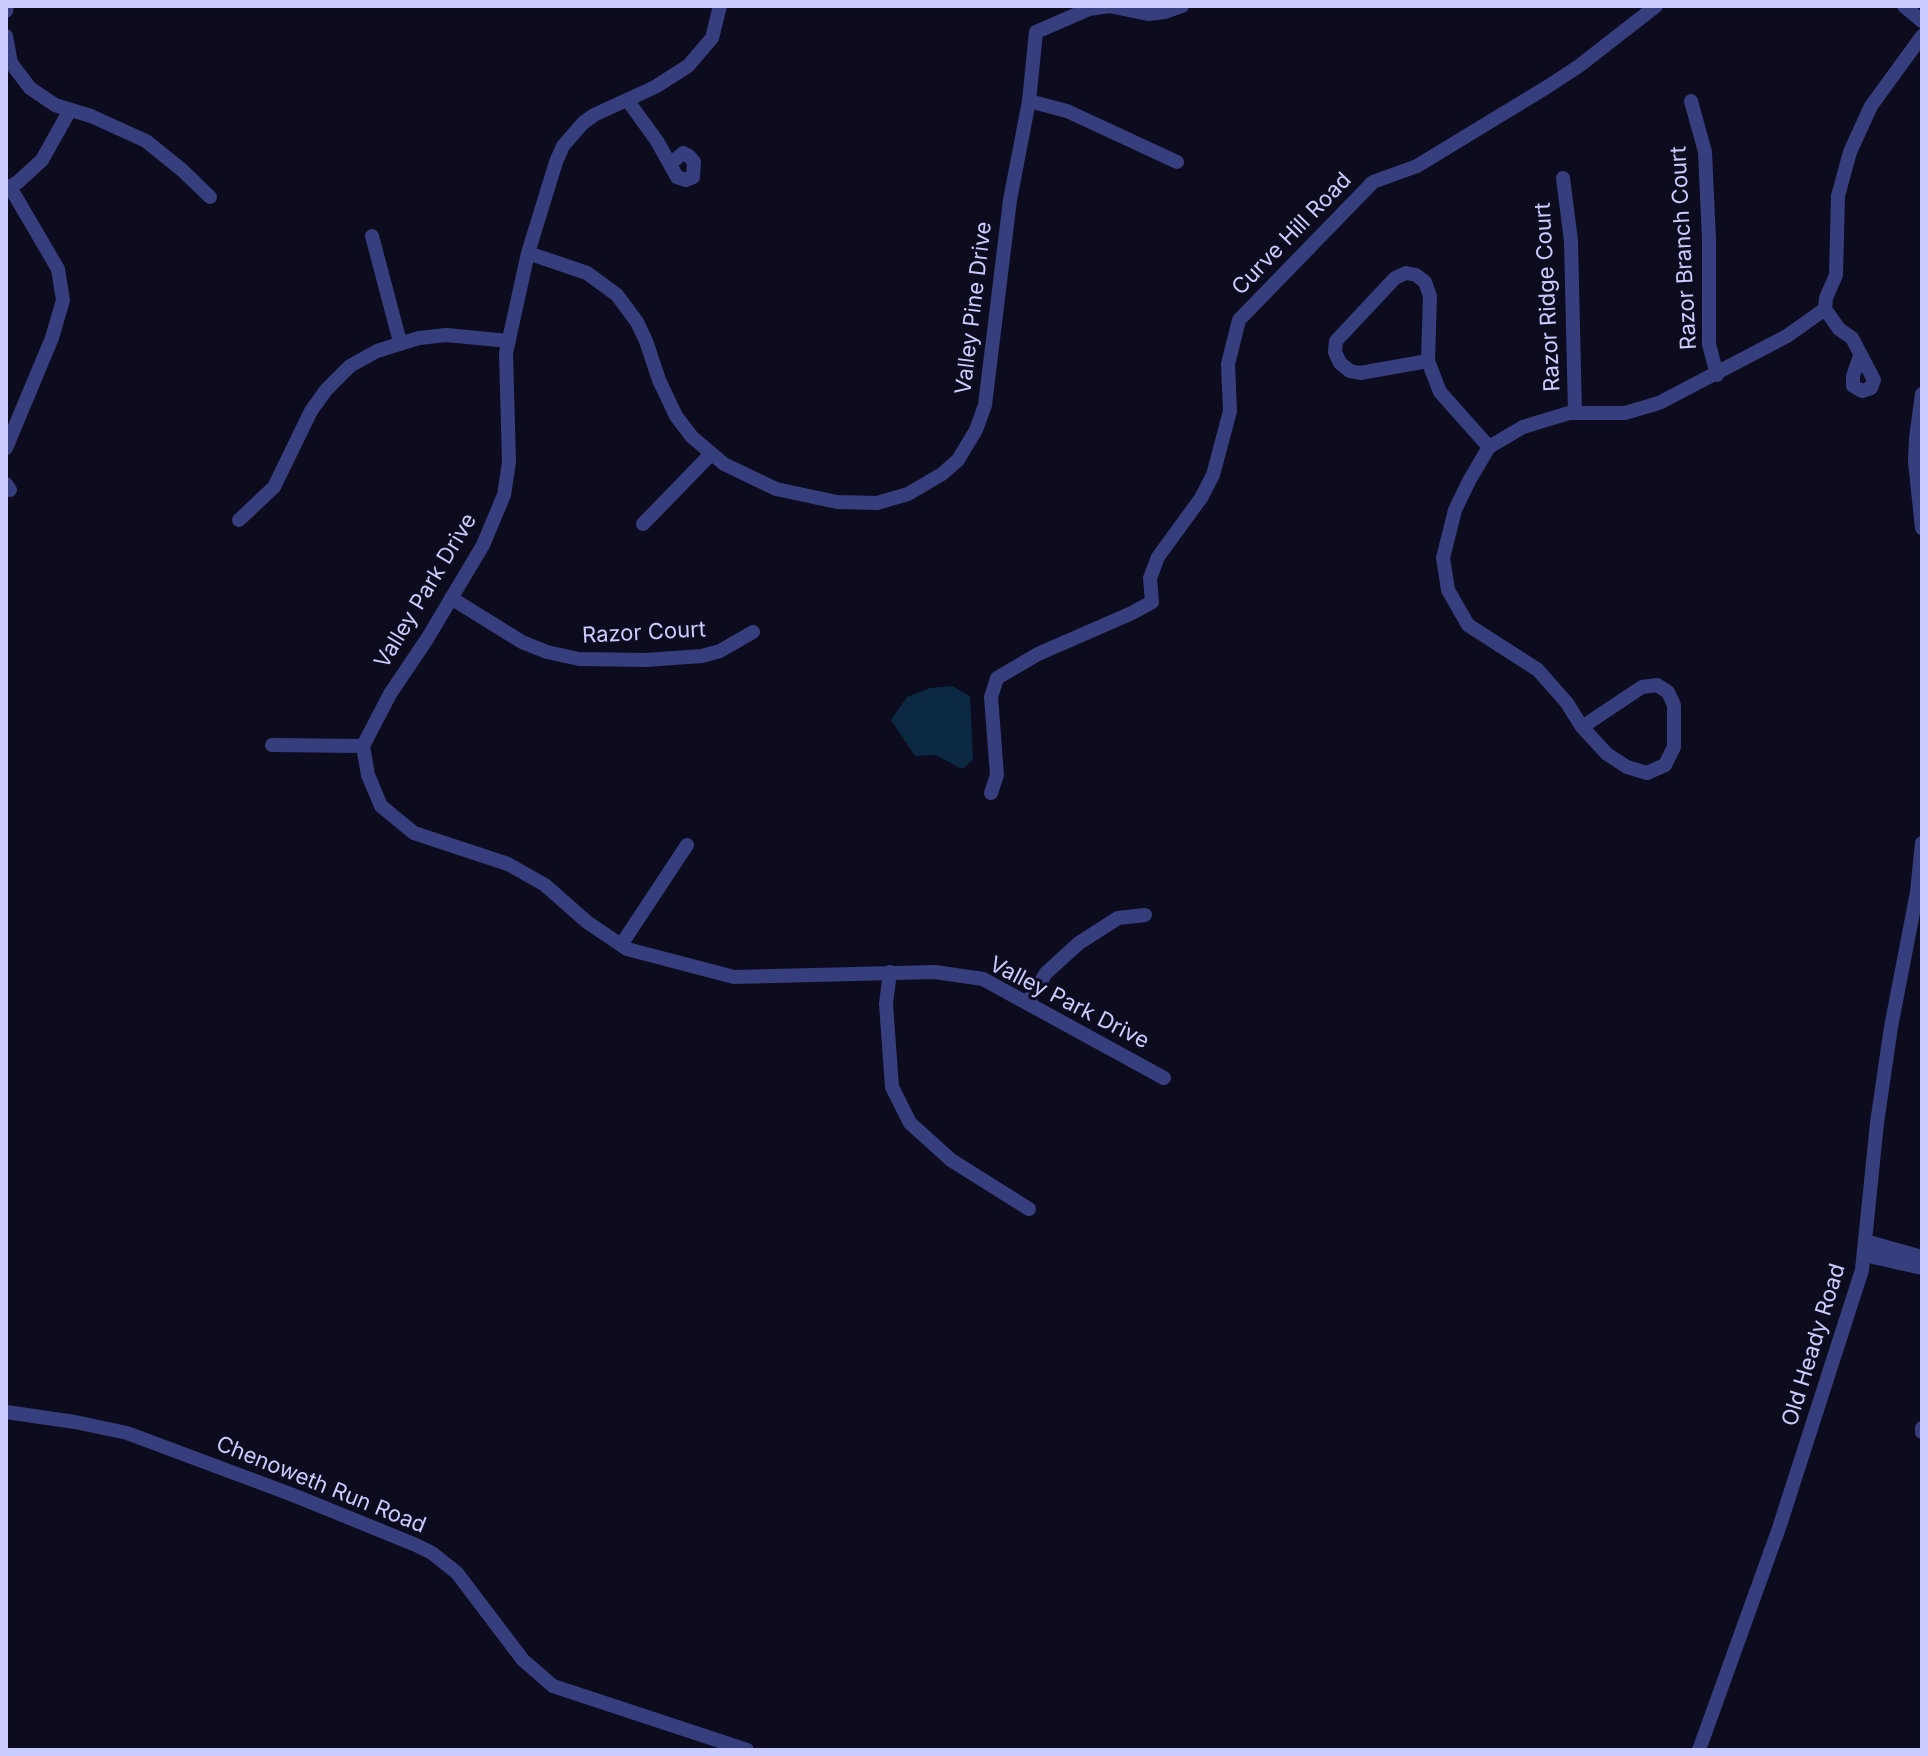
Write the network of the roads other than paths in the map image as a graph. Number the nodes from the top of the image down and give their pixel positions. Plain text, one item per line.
1 (720, 6) edge
2 (1182, 6) edge
3 (1656, 6) edge
4 (1904, 6) edge
5 (1922, 21) edge
6 (6, 36) edge
7 (1922, 36) edge
8 (628, 101) junction
9 (1029, 101) junction
10 (1691, 101) dead end
11 (70, 110) junction
12 (1177, 162) dead end
13 (670, 164) dead end
14 (1563, 178) dead end
15 (8, 188) edge
16 (210, 197) dead end
17 (372, 236) dead end
18 (528, 253) junction
19 (1825, 309) junction
20 (509, 341) junction
21 (400, 342) junction
22 (1860, 356) dead end
23 (1428, 361) junction
24 (1717, 375) junction
25 (1922, 394) edge
26 (1575, 413) junction
27 (1919, 439) edge
28 (1489, 447) junction
29 (6, 448) edge
30 (711, 454) junction
31 (239, 520) dead end
32 (643, 524) dead end
33 (1922, 528) edge
34 (451, 598) junction
35 (753, 632) dead end
36 (1582, 727) junction
37 (272, 745) dead end
38 (363, 746) junction
39 (991, 793) dead end
40 (1922, 843) edge
41 (687, 845) dead end
42 (1917, 914) edge
43 (1145, 915) dead end
44 (621, 945) junction
45 (890, 972) junction
46 (1028, 1002) junction
47 (1164, 1078) dead end
48 (1029, 1209) dead end
49 (1865, 1248) junction
50 (1922, 1257) edge
51 (1922, 1268) edge
52 (6, 1412) edge
53 (747, 1750) edge
54 (1699, 1750) edge

1 - 8 street, Valley Park Drive
2 - 9 street, Valley Pine Drive
3 - 39 street, Curve Hill Road
4 - 5 street
6 - 11 street
7 - 19 street
8 - 13 street
8 - 18 street, Valley Park Drive
9 - 12 street
9 - 30 street, Valley Pine Drive
10 - 24 street, Razor Branch Court
11 - 15 street
11 - 16 street
14 - 26 street, Razor Ridge Court
15 - 29 street
17 - 21 street
18 - 20 street, Valley Park Drive
18 - 30 street, Valley Pine Drive
19 - 22 street
19 - 24 street
20 - 21 street
20 - 34 street, Valley Park Drive
21 - 31 street
23 - 23 street
23 - 28 street
24 - 26 street, Razor Branch Court
25 - 27 street
26 - 28 street, Razor Branch Court
27 - 33 street
28 - 36 street
30 - 32 street
34 - 35 street, Razor Court
34 - 38 street, Valley Park Drive
36 - 36 street
37 - 38 street
38 - 44 street, Valley Park Drive
40 - 42 street, Old Heady Road
41 - 44 street
42 - 49 street, Old Heady Road
43 - 46 street
44 - 45 street, Valley Park Drive
45 - 46 street, Valley Park Drive
45 - 48 street
46 - 47 street, Valley Park Drive
49 - 50 street
49 - 51 street
49 - 54 street, Old Heady Road
52 - 53 street, Chenoweth Run Road

